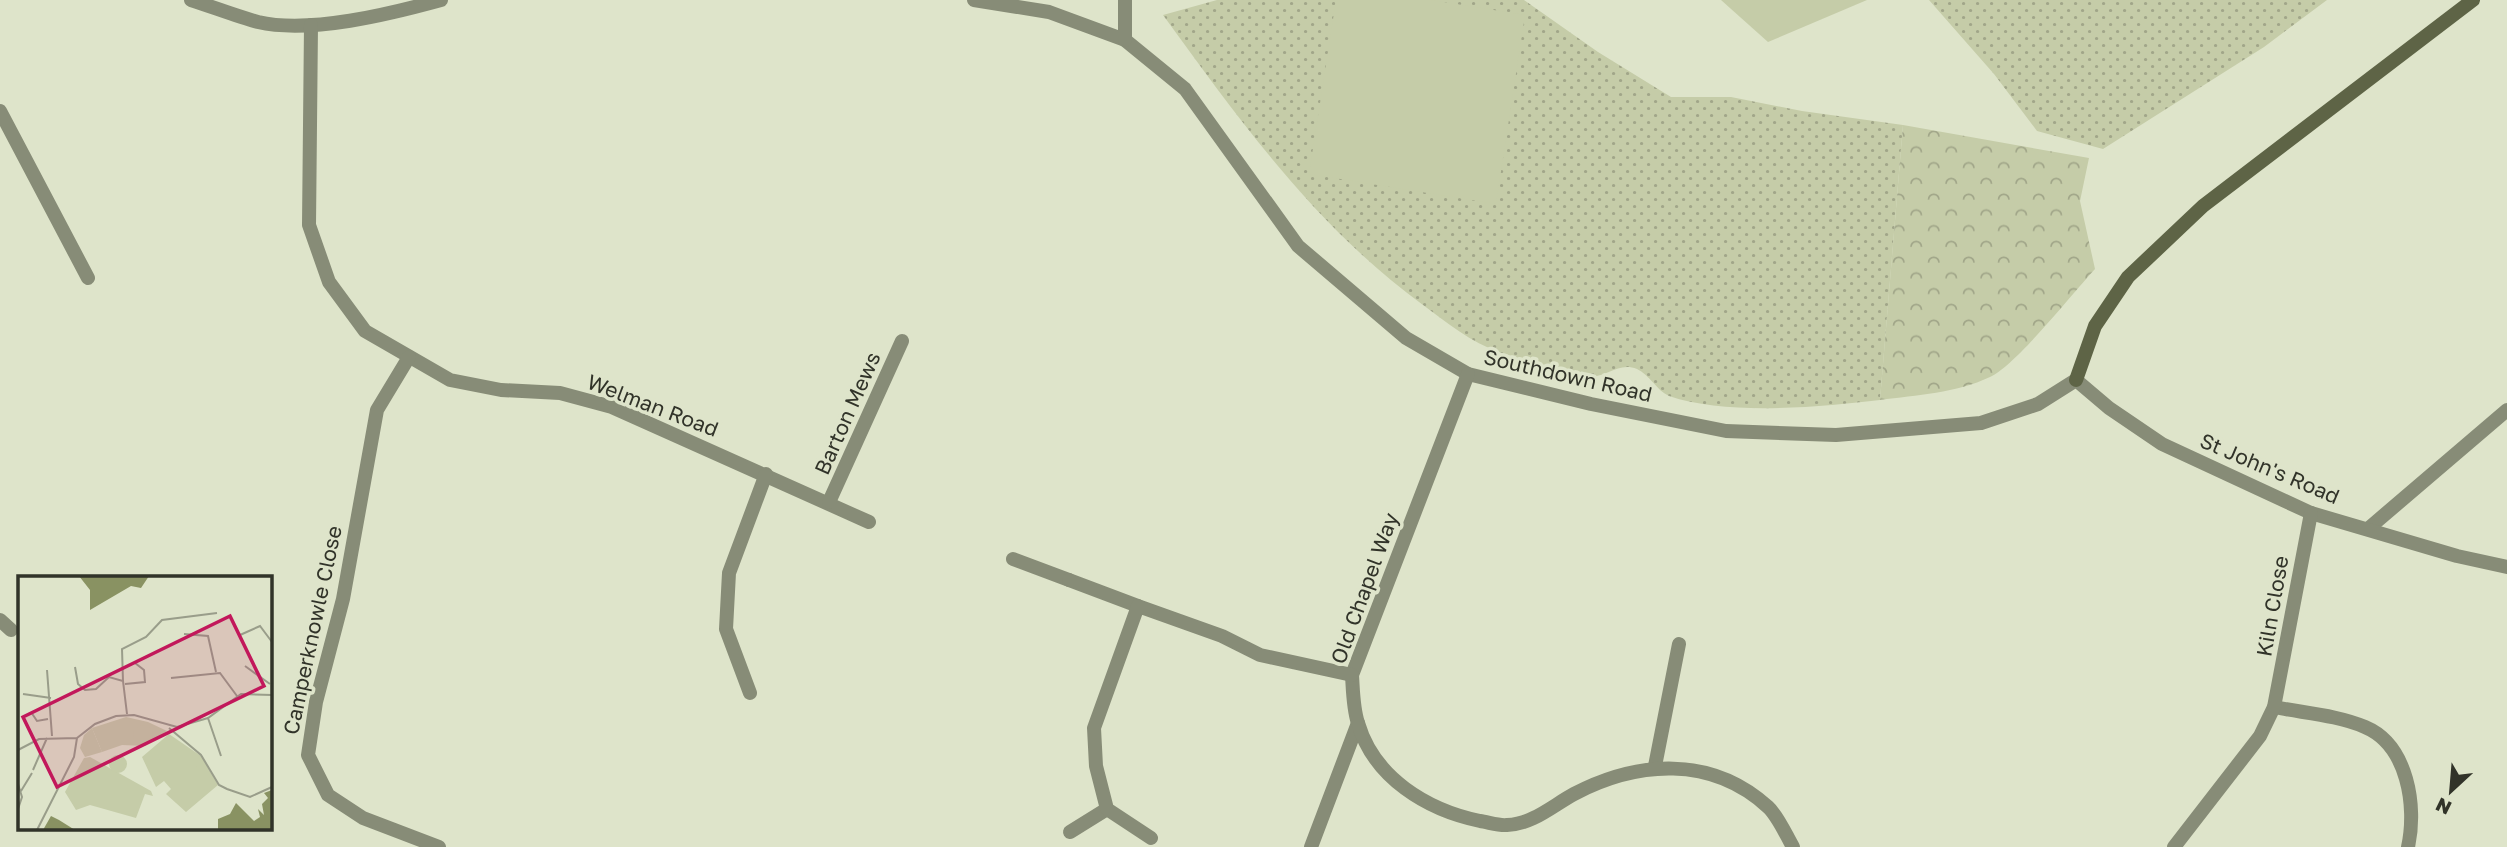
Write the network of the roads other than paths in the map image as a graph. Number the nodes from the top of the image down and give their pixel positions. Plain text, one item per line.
1 (191, 0) edge
2 (441, 0) edge
3 (974, 0) edge
4 (1125, 0) edge
5 (2473, 0) edge
6 (311, 25) junction
7 (1125, 40) junction
8 (0, 111) edge
9 (88, 278) dead end
10 (902, 341) dead end
11 (409, 357) junction
12 (1468, 374) junction
13 (2076, 380) junction
14 (2507, 410) edge
15 (766, 474) junction
16 (829, 502) junction
17 (2311, 513) junction
18 (869, 522) dead end
19 (2369, 528) junction
20 (1013, 559) dead end
21 (2507, 567) edge
22 (1138, 606) junction
23 (1679, 644) dead end
24 (1352, 675) junction
25 (750, 693) dead end
26 (2274, 707) junction
27 (1357, 723) junction
28 (1656, 766) junction
29 (1107, 809) junction
30 (1070, 832) dead end
31 (1151, 838) dead end
32 (439, 847) edge
33 (1311, 847) edge
34 (1793, 847) edge
35 (2174, 847) edge
36 (2409, 847) edge

1 - 6 street
2 - 6 street
3 - 7 street, Southdown Road
4 - 7 street
5 - 13 street
6 - 11 street, Welman Road
7 - 12 street, Southdown Road
8 - 9 street
10 - 16 street, Barton Mews
11 - 15 street, Welman Road
11 - 32 street, Camperknowle Close
12 - 13 street, Southdown Road
12 - 24 street, Old Chapel Way
13 - 17 street, St John's Road
14 - 19 street
15 - 16 street, Welman Road
15 - 25 street
16 - 18 street, Welman Road
17 - 19 street, St John's Road
17 - 26 street, Kiln Close
19 - 21 street, St John's Road
20 - 22 street
22 - 24 street
22 - 29 street
23 - 28 street
24 - 27 street, Old Chapel Way
26 - 35 street, Kiln Close
26 - 36 street
27 - 28 street, Old Chapel Way
27 - 33 street
28 - 34 street, Old Chapel Way
29 - 30 street
29 - 31 street

